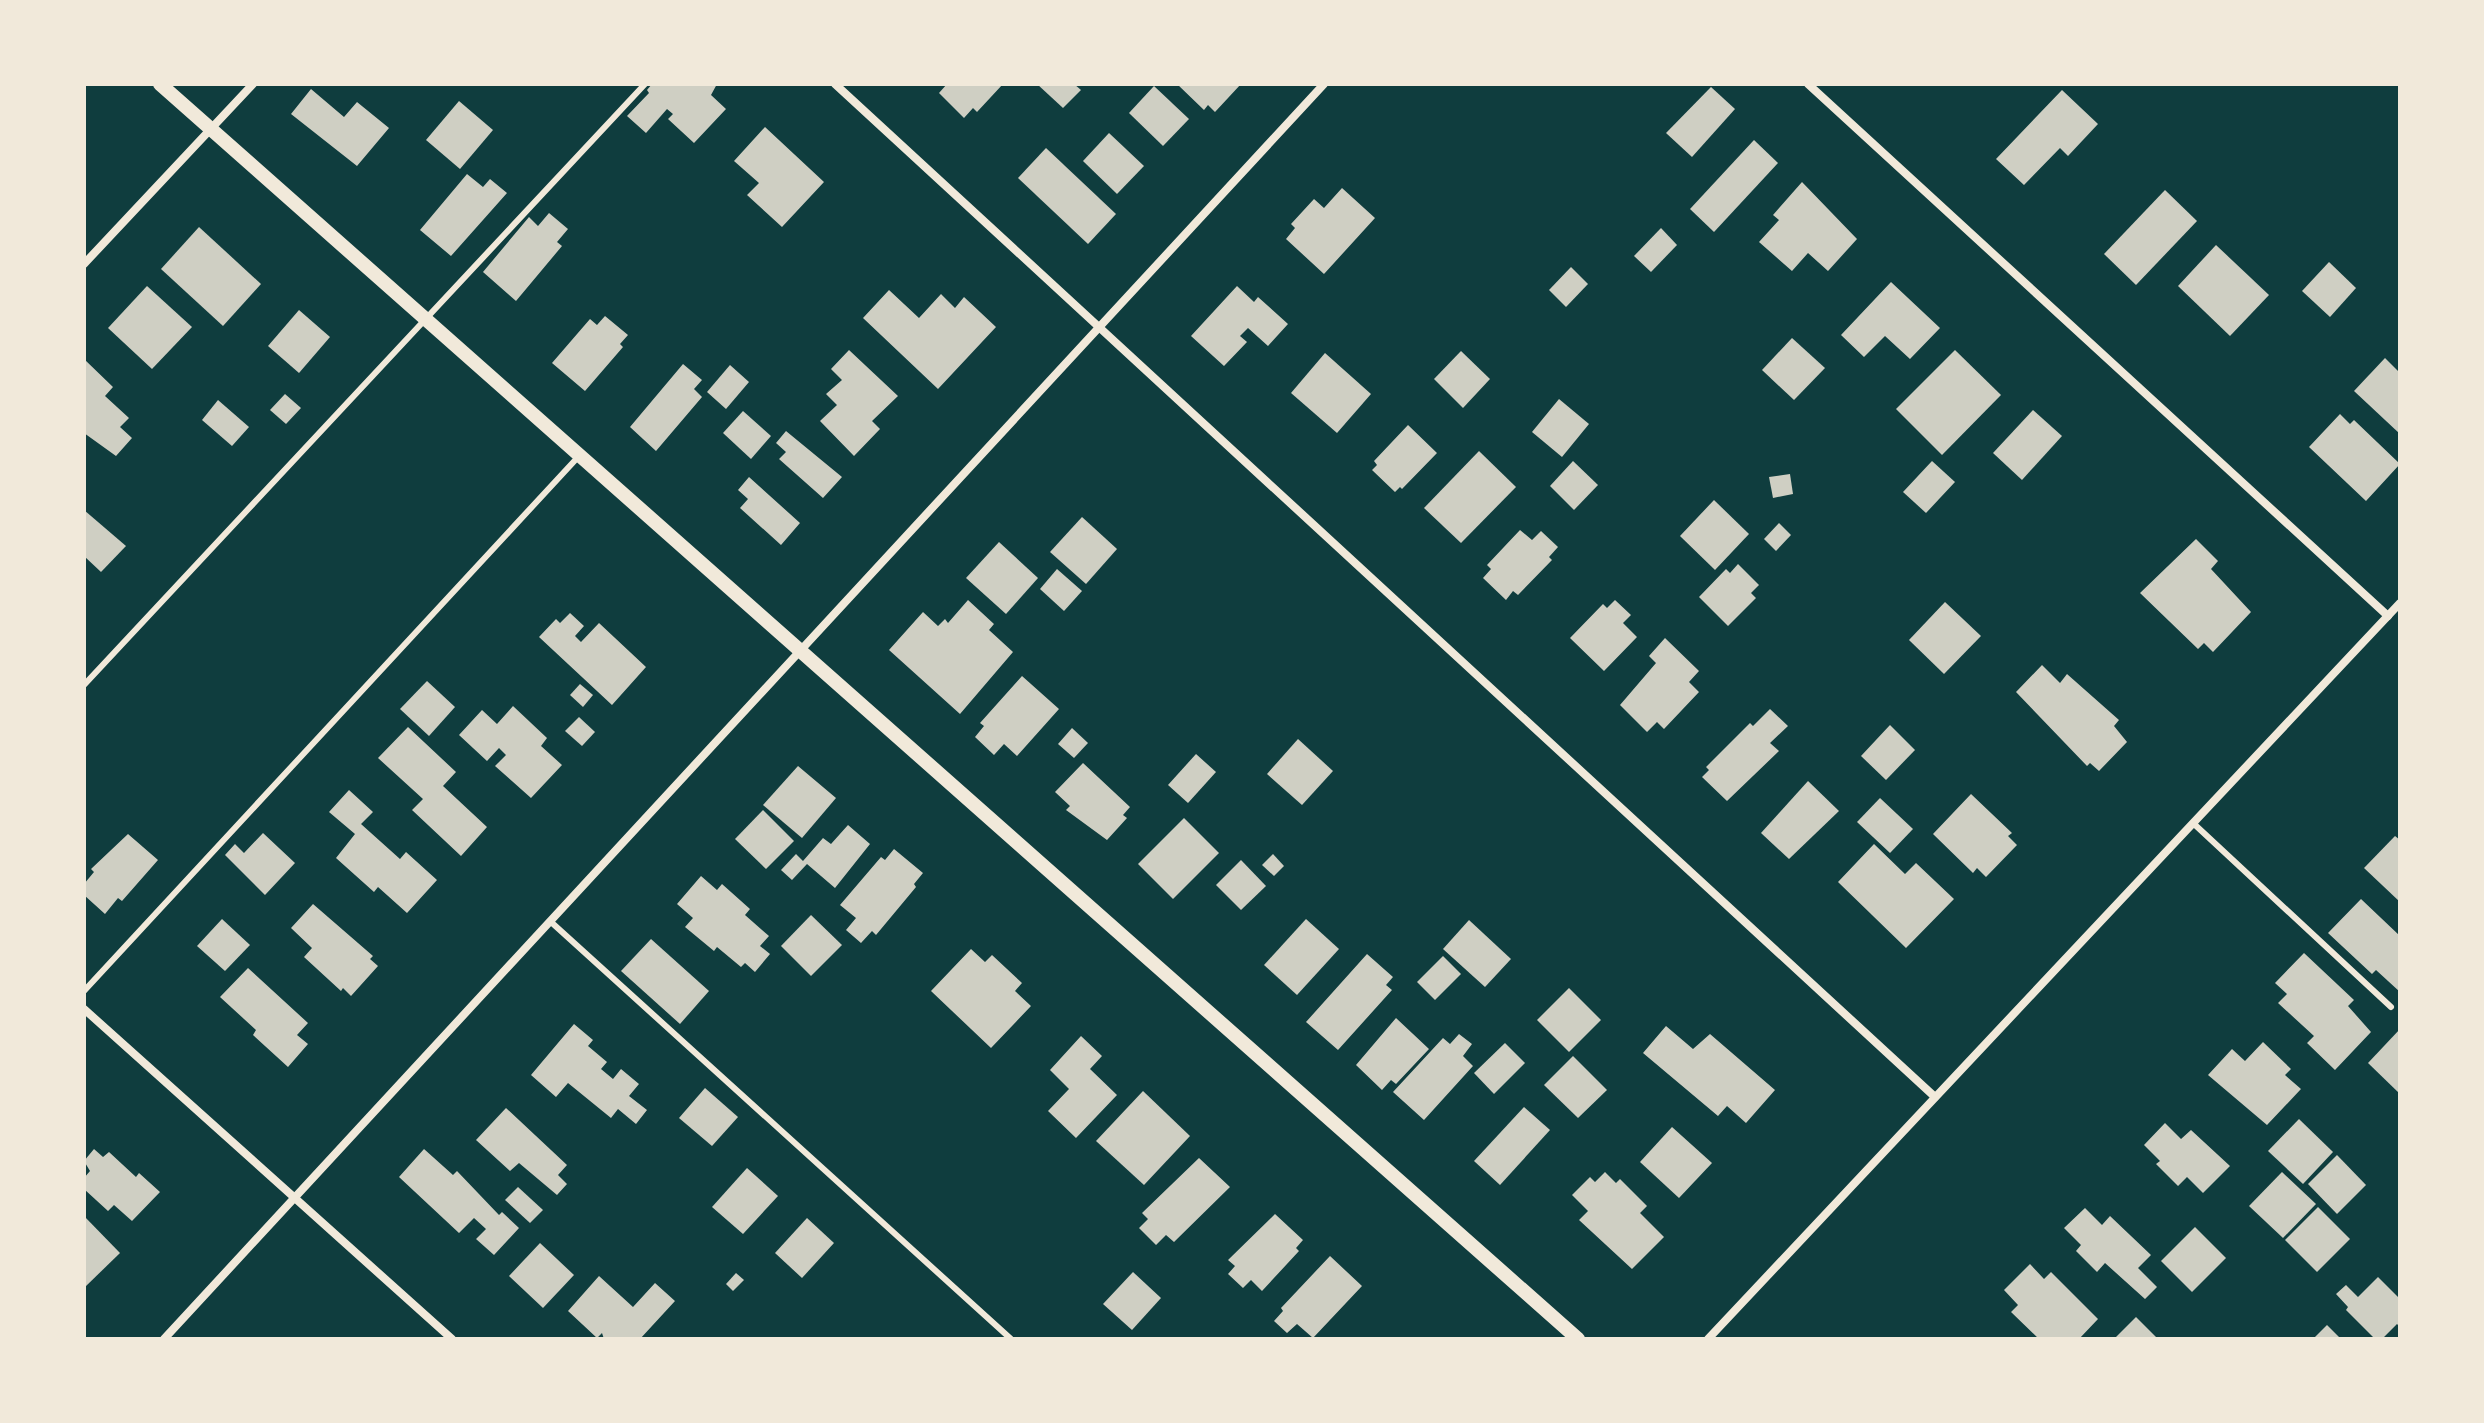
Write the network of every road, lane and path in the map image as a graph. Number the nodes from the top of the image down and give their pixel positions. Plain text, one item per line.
1 (160, 84) edge
2 (253, 84) edge
3 (645, 84) edge
4 (835, 84) edge
5 (1324, 84) edge
6 (1808, 84) edge
7 (210, 129) junction
8 (84, 264) edge
9 (426, 320) junction
10 (1097, 327) junction
11 (579, 455) junction
12 (2400, 603) edge
13 (2388, 616) junction
14 (802, 653) junction
15 (84, 685) edge
16 (2193, 823) junction
17 (551, 922) junction
18 (84, 991) edge
19 (2391, 1007) dead end
20 (84, 1009) edge
21 (1935, 1097) junction
22 (295, 1198) junction
23 (164, 1339) edge
24 (452, 1339) edge
25 (1011, 1339) edge
26 (1578, 1339) edge
27 (1708, 1339) edge

1 - 7 street
2 - 7 street
3 - 9 lane
4 - 10 street
5 - 10 street
6 - 13 street
7 - 8 street
7 - 9 street
9 - 11 street
9 - 15 lane
10 - 14 street
10 - 21 street
11 - 14 street
11 - 18 lane
12 - 13 street
13 - 16 street
14 - 17 street
14 - 26 street
16 - 19 lane
16 - 21 street
17 - 22 street
17 - 25 lane
20 - 22 street
21 - 27 street
22 - 23 street
22 - 24 street

